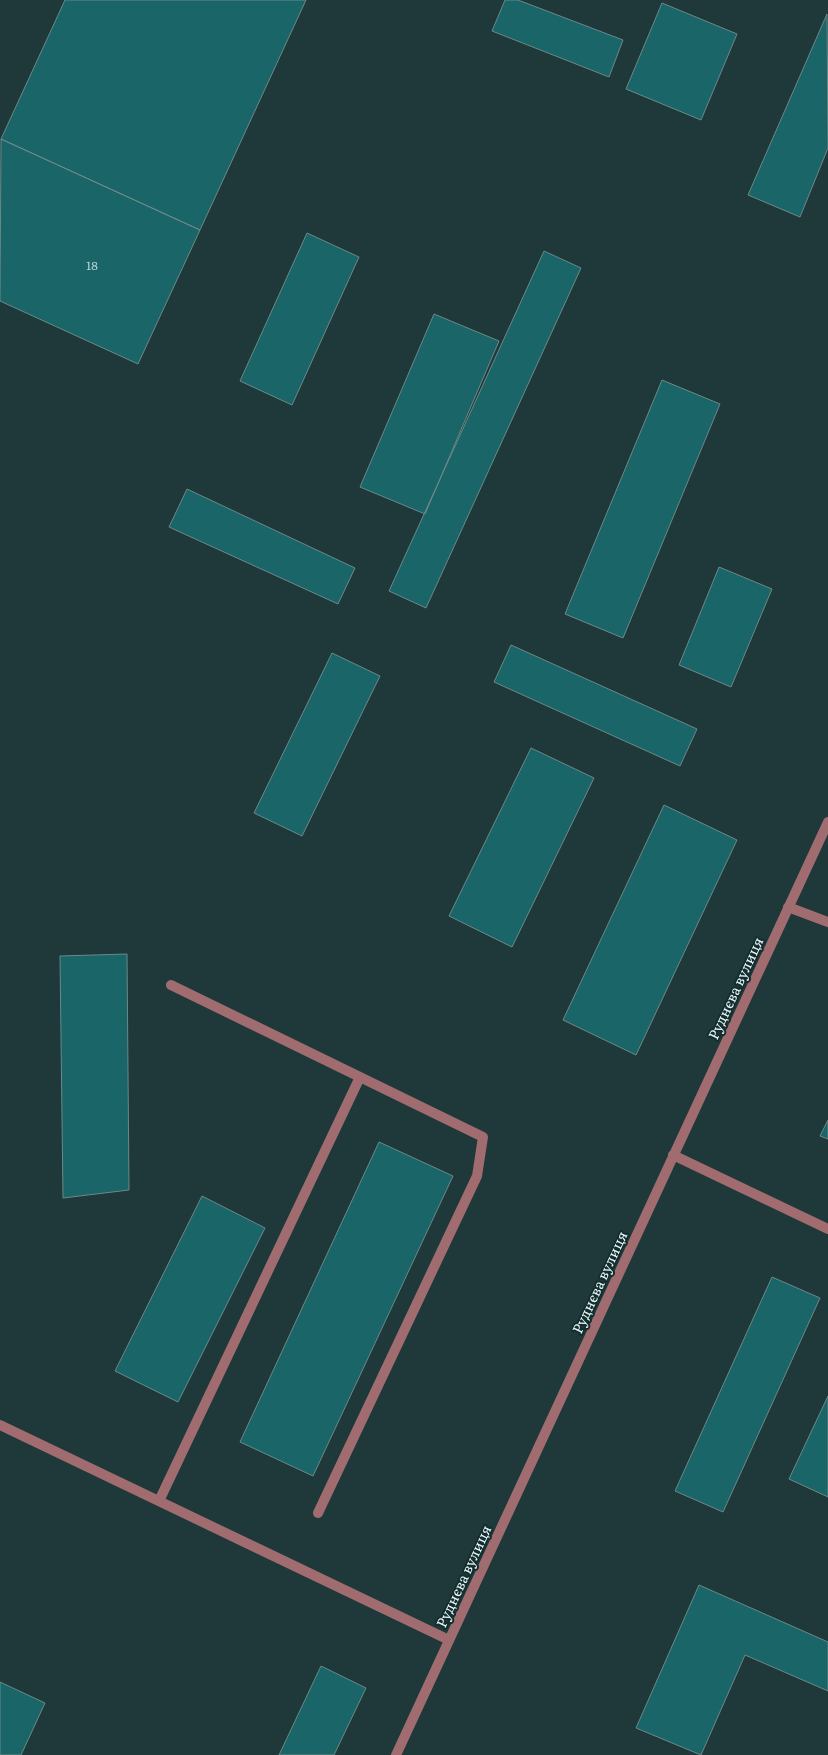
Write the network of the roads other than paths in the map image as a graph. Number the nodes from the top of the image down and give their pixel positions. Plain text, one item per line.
1 (828, 822) edge
2 (788, 907) junction
3 (828, 922) edge
4 (171, 986) dead end
5 (360, 1077) junction
6 (674, 1155) junction
7 (828, 1229) edge
8 (0, 1425) edge
9 (159, 1501) junction
10 (318, 1514) dead end
11 (449, 1640) junction
12 (396, 1755) edge

1 - 2 street, Руднєва вулиця
2 - 3 street
2 - 6 street, Руднєва вулиця
4 - 5 street
5 - 9 street
5 - 10 street
6 - 7 street
6 - 11 street, Руднєва вулиця
8 - 9 street
9 - 11 street
11 - 12 street, Руднєва вулиця

